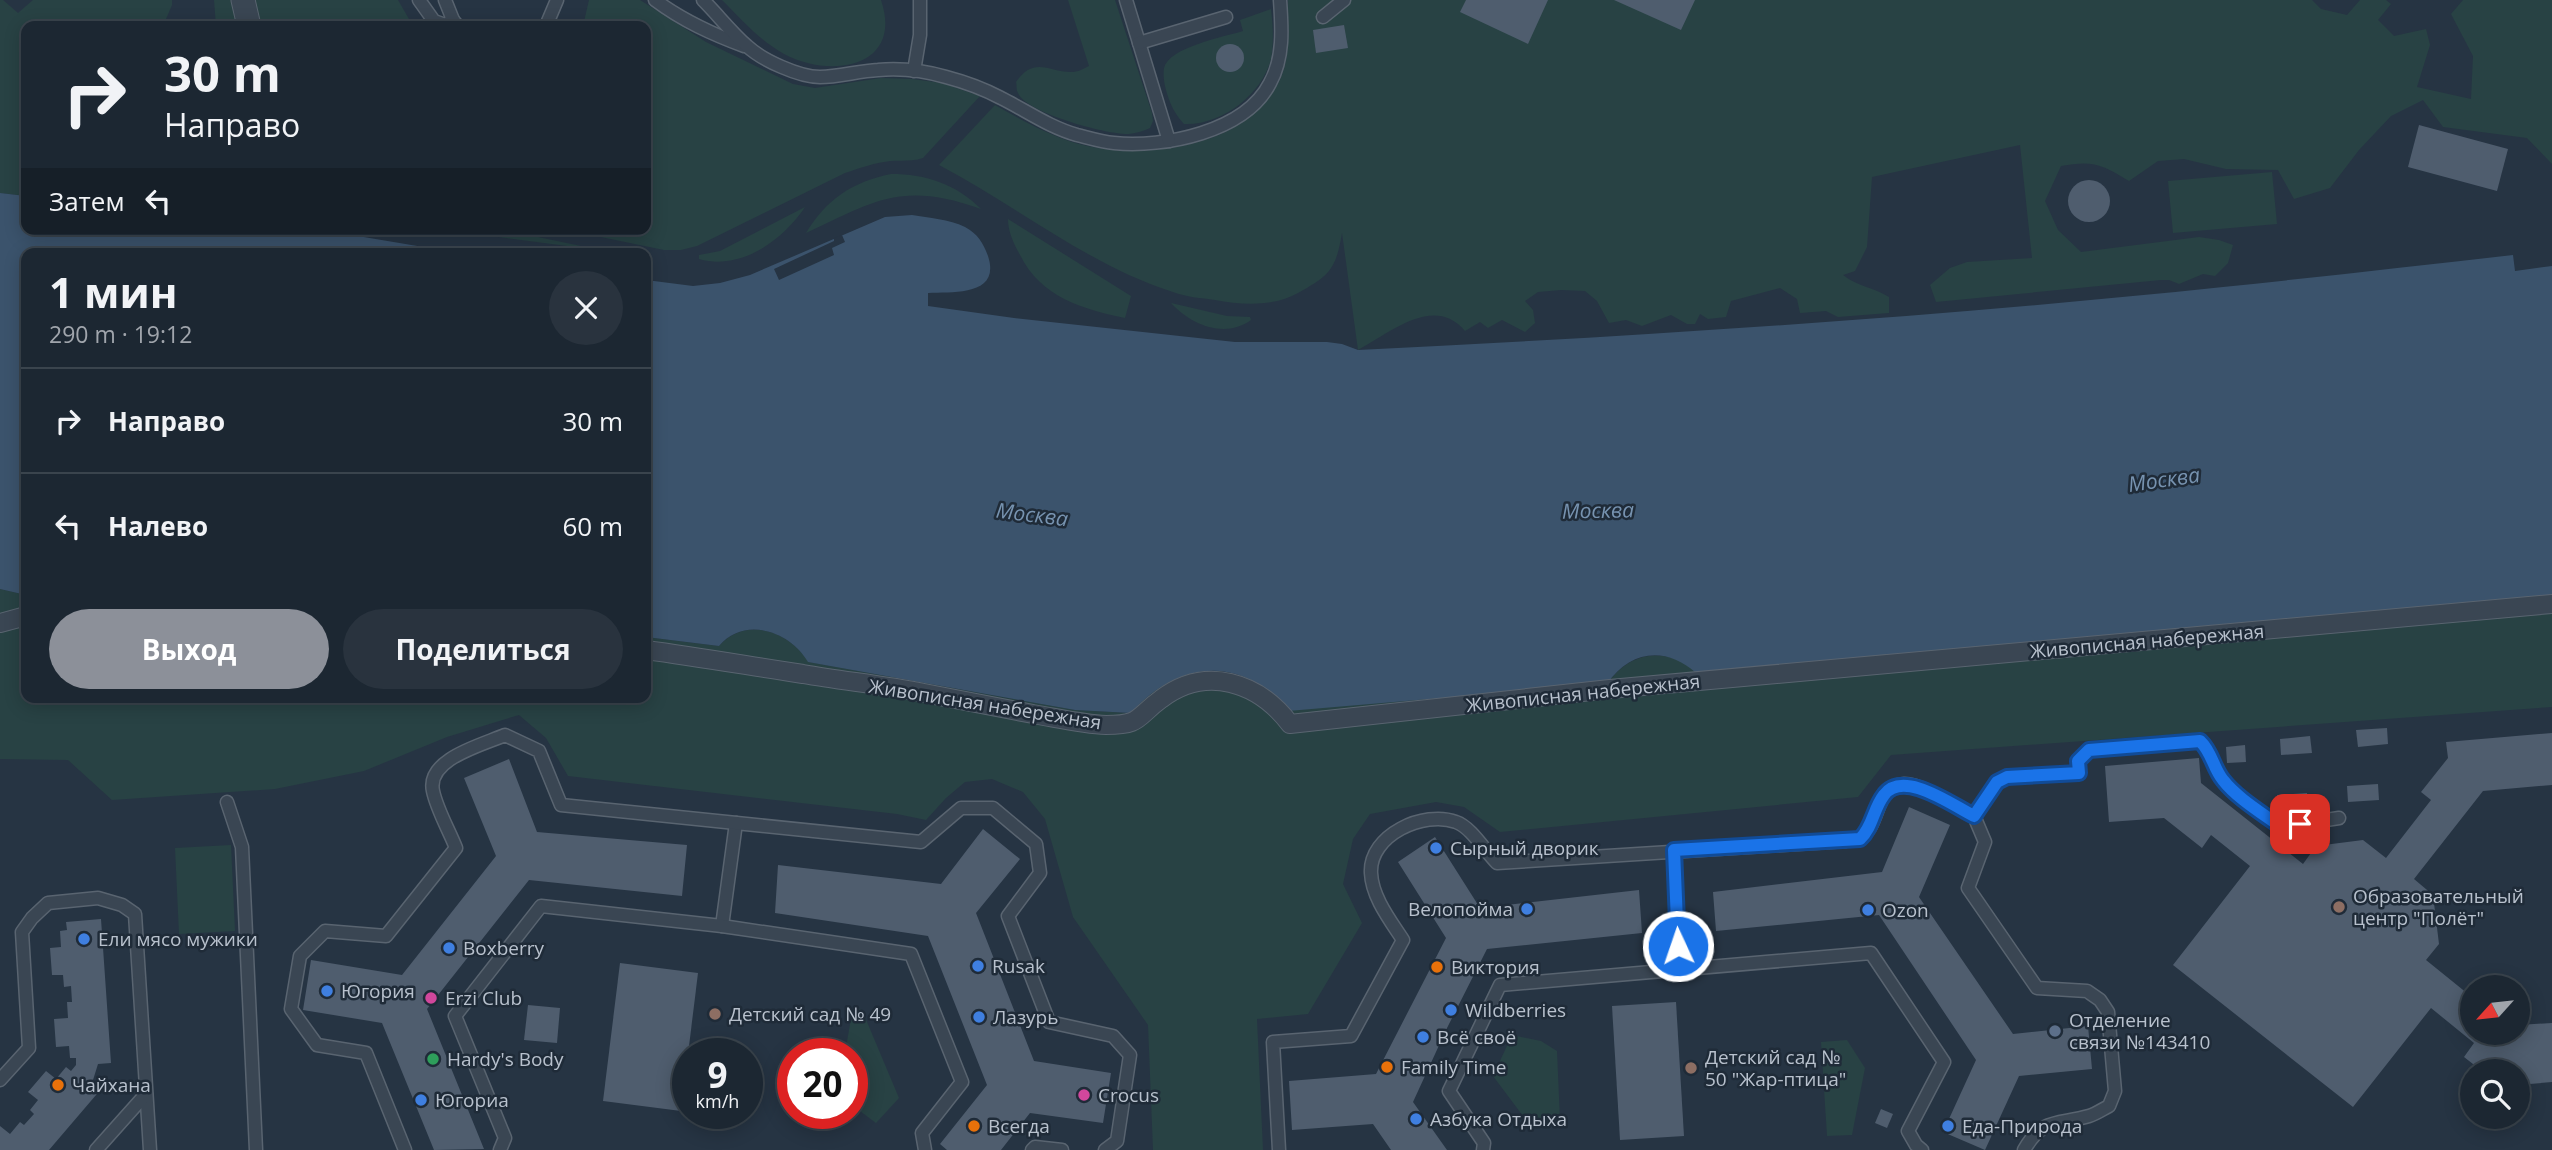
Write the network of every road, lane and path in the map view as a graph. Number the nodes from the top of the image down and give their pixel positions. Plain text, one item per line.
1 (243, 0) edge
2 (419, 0) edge
3 (446, 0) edge
4 (557, 0) edge
5 (655, 0) edge
6 (703, 0) edge
7 (920, 0) edge
8 (1126, 0) edge
9 (1280, 0) edge
10 (1344, 0) edge
11 (1226, 17) dead end
12 (1323, 17) dead end
13 (248, 21) edge
14 (434, 21) edge
15 (454, 21) edge
16 (548, 21) edge
17 (1139, 43) junction
18 (748, 48) junction
19 (914, 71) junction
20 (1169, 141) junction
21 (2552, 604) edge
22 (21, 617) edge
23 (0, 623) edge
24 (651, 651) edge
25 (227, 802) dead end
26 (1974, 816) junction
27 (2339, 818) dead end
28 (736, 823) junction
29 (1674, 850) junction
30 (722, 926) junction
31 (1679, 970) junction
32 (0, 1080) edge
33 (146, 1094) junction
34 (96, 1150) edge
35 (150, 1150) edge
36 (256, 1150) edge
37 (405, 1150) edge
38 (500, 1150) edge
39 (925, 1150) edge
40 (1032, 1150) edge
41 (1062, 1150) edge
42 (1105, 1150) edge
43 (1279, 1150) edge
44 (1483, 1150) edge
45 (1922, 1150) edge
46 (2024, 1150) edge

1 - 13 street
2 - 14 lane
3 - 15 lane
4 - 16 lane
5 - 18 lane
6 - 18 lane
7 - 19 lane
8 - 17 lane
9 - 20 lane
10 - 12 lane
11 - 17 lane
17 - 20 lane
18 - 19 lane
19 - 20 lane
21 - 24 street, Живописная набережная
22 - 23 street
25 - 36 lane
26 - 27 lane
26 - 29 lane
26 - 46 lane
28 - 30 lane
28 - 37 lane
28 - 42 lane
29 - 31 lane
29 - 43 lane
30 - 38 lane
30 - 39 lane
31 - 44 lane
31 - 45 lane
32 - 33 lane
33 - 34 lane
33 - 35 lane
40 - 41 lane

